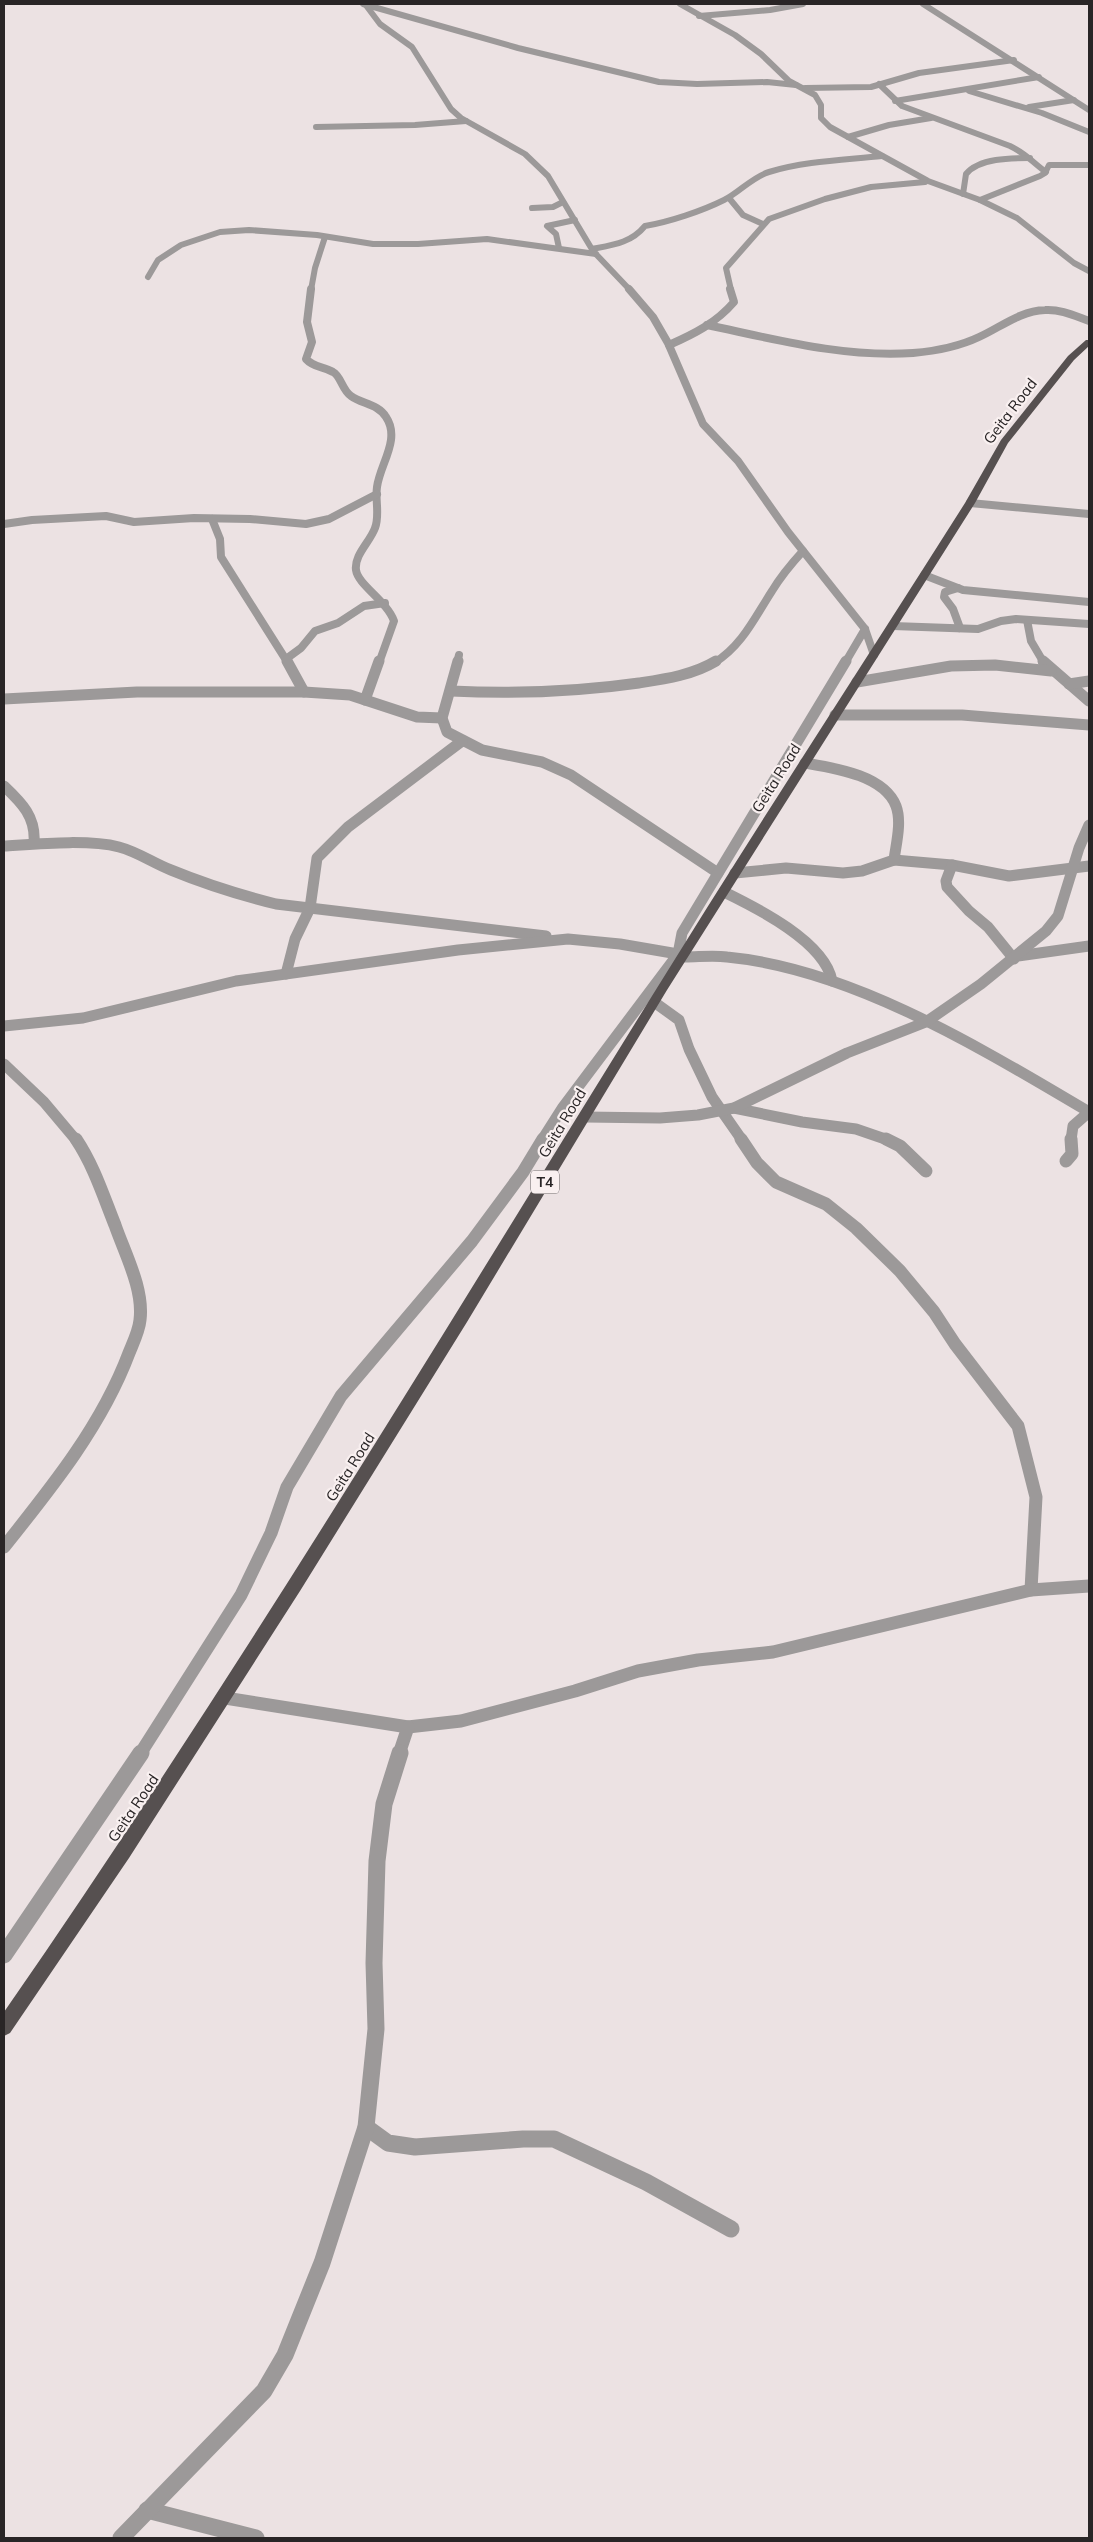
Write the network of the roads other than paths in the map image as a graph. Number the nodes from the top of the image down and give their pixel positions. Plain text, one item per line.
1 (364, 4) edge
2 (680, 4) edge
3 (803, 4) edge
4 (923, 4) edge
5 (699, 16) junction
6 (1014, 60) junction
7 (1039, 77) junction
8 (878, 84) junction
9 (798, 86) junction
10 (967, 90) junction
11 (1074, 100) junction
12 (896, 102) junction
13 (1020, 108) junction
14 (1089, 110) edge
15 (933, 117) junction
16 (466, 121) junction
17 (316, 127) dead end
18 (1089, 132) edge
19 (848, 137) junction
20 (882, 156) junction
21 (1030, 158) junction
22 (1089, 165) edge
23 (1046, 172) junction
24 (928, 181) junction
25 (963, 194) junction
26 (729, 198) junction
27 (980, 200) junction
28 (563, 202) junction
29 (532, 208) dead end
30 (575, 220) junction
31 (763, 224) junction
32 (325, 237) junction
33 (559, 248) junction
34 (594, 252) junction
35 (1089, 271) edge
36 (148, 278) dead end
37 (1089, 321) edge
38 (707, 325) junction
39 (1089, 342) edge
40 (669, 345) junction
41 (378, 494) junction
42 (970, 503) junction
43 (1089, 514) edge
44 (212, 519) junction
45 (4, 524) edge
46 (802, 551) junction
47 (924, 575) junction
48 (958, 588) junction
49 (1089, 602) edge
50 (385, 603) junction
51 (1027, 620) junction
52 (1089, 624) edge
53 (893, 626) junction
54 (960, 628) junction
55 (865, 629) junction
56 (459, 655) dead end
57 (874, 655) junction
58 (286, 659) junction
59 (1052, 671) junction
60 (1089, 681) edge
61 (857, 682) junction
62 (1070, 684) junction
63 (451, 691) junction
64 (304, 692) junction
65 (4, 700) edge
66 (365, 700) junction
67 (1089, 701) edge
68 (835, 715) junction
69 (442, 718) junction
70 (1089, 726) edge
71 (462, 741) junction
72 (805, 763) junction
73 (4, 786) edge
74 (1089, 825) edge
75 (34, 843) junction
76 (4, 846) edge
77 (894, 860) junction
78 (952, 865) junction
79 (1074, 866) junction
80 (1089, 866) edge
81 (718, 873) junction
82 (735, 873) junction
83 (724, 892) junction
84 (310, 908) junction
85 (568, 939) junction
86 (1089, 946) edge
87 (682, 955) junction
88 (1015, 958) junction
89 (286, 974) junction
90 (832, 981) junction
91 (654, 1002) junction
92 (926, 1022) junction
93 (4, 1026) edge
94 (4, 1064) edge
95 (734, 1108) junction
96 (720, 1111) junction
97 (1089, 1112) edge
98 (585, 1117) junction
99 (1066, 1161) dead end
100 (926, 1171) dead end
101 (4, 1546) edge
102 (1089, 1586) edge
103 (1031, 1590) junction
104 (225, 1698) junction
105 (408, 1727) junction
106 (4, 1956) edge
107 (4, 2027) edge
108 (366, 2127) junction
109 (731, 2229) dead end
110 (147, 2510) junction
111 (121, 2538) edge
112 (256, 2538) edge

1 - 9 street
1 - 16 street
2 - 5 street
3 - 5 street
4 - 6 street
5 - 9 street
6 - 7 street
6 - 8 street
7 - 10 street
7 - 11 street
8 - 9 street
8 - 12 street
9 - 19 street
10 - 12 street
10 - 13 street
11 - 13 street
11 - 14 street
12 - 15 street
13 - 18 street
15 - 19 street
15 - 21 street
16 - 17 street
16 - 28 street
19 - 20 street
20 - 24 street
20 - 26 street
21 - 23 street
21 - 25 street
22 - 23 street
23 - 27 street
24 - 25 street
24 - 31 street
25 - 27 street
26 - 31 street
26 - 34 street
27 - 35 street
28 - 29 street
28 - 30 street
30 - 33 street
30 - 34 street
31 - 38 street
32 - 33 street
32 - 36 street
32 - 41 street
33 - 34 street
34 - 40 street
37 - 38 street
38 - 40 street
39 - 42 highway, Geita Road / T4
40 - 46 street
41 - 44 street
41 - 50 street
42 - 43 street
42 - 47 highway, Geita Road / T4
44 - 45 street
44 - 58 street
46 - 55 street
46 - 63 street
47 - 48 street
47 - 53 highway, Geita Road / T4
48 - 49 street
48 - 54 street
50 - 58 street
50 - 66 street
51 - 52 street
51 - 54 street
51 - 59 street
53 - 54 street
53 - 57 highway, Geita Road / T4
55 - 57 street
55 - 81 street
56 - 63 street
57 - 61 highway, Geita Road / T4
58 - 64 street
59 - 61 street
59 - 62 street
60 - 62 street
61 - 68 highway, Geita Road / T4
62 - 67 street
63 - 69 street
64 - 65 street
64 - 66 street
66 - 69 street
68 - 70 street
68 - 72 highway, Geita Road / T4
69 - 71 street
71 - 81 street
71 - 84 street
72 - 77 street
72 - 82 highway, Geita Road / T4
73 - 75 street
74 - 79 street
75 - 76 street
75 - 84 street
77 - 78 street
77 - 82 street
78 - 79 street
78 - 88 street
79 - 80 street
79 - 88 street
81 - 87 street
82 - 83 highway, Geita Road / T4
83 - 87 highway, Geita Road / T4
83 - 90 street
84 - 85 street
84 - 89 street
85 - 87 street
85 - 89 street
86 - 88 street
87 - 90 street
87 - 91 highway, Geita Road / T4
87 - 106 street
88 - 92 street
89 - 93 street
90 - 92 street
91 - 96 street
91 - 98 highway, Geita Road / T4
92 - 95 street
92 - 97 street
94 - 101 street
95 - 96 street
95 - 100 street
96 - 98 street
96 - 103 street
97 - 99 street
98 - 104 highway, Geita Road / T4
102 - 103 street
103 - 105 street
104 - 105 street
104 - 107 highway, Geita Road / T4
105 - 108 street
108 - 109 street
108 - 110 street
110 - 111 street
110 - 112 street

